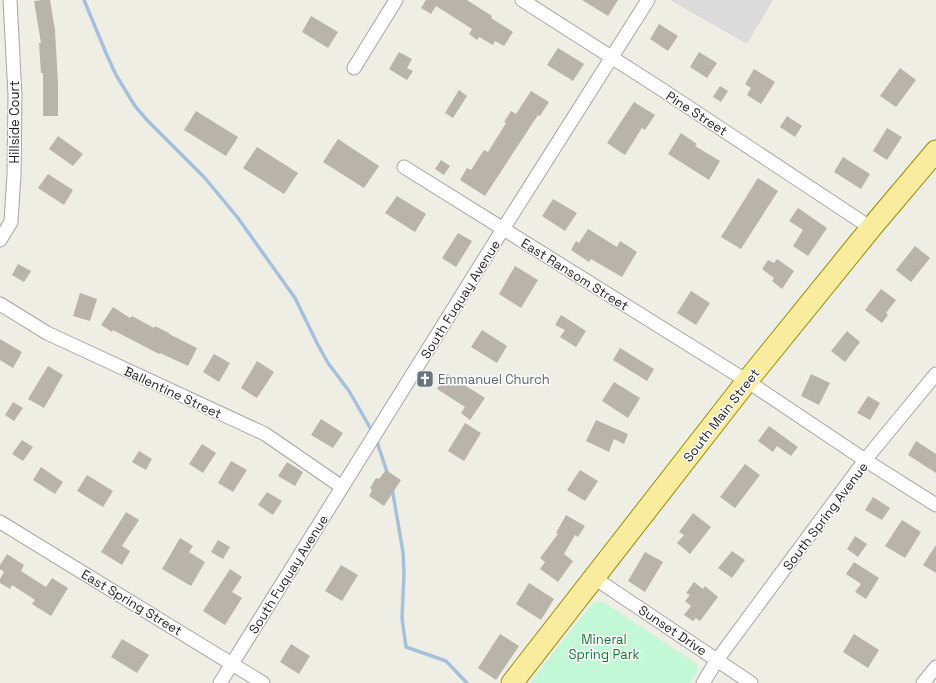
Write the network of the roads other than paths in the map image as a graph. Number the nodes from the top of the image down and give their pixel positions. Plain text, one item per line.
1 (10, 0) edge
2 (396, 0) edge
3 (522, 0) edge
4 (648, 0) edge
5 (611, 58) junction
6 (354, 68) dead end
7 (936, 151) edge
8 (404, 168) dead end
9 (871, 228) junction
10 (503, 229) junction
11 (0, 240) edge
12 (0, 304) edge
13 (936, 374) edge
14 (747, 381) junction
15 (865, 460) junction
16 (342, 487) junction
17 (936, 505) edge
18 (0, 522) edge
19 (593, 577) junction
20 (717, 660) junction
21 (232, 663) junction
22 (936, 667) edge
23 (220, 683) edge
24 (263, 683) edge
25 (512, 683) edge
26 (703, 683) edge
27 (752, 683) edge
28 (923, 683) edge

1 - 11 street, Hillside Court
2 - 6 street
3 - 5 street, Pine Street
4 - 5 street, South Fuquay Avenue
5 - 9 street, Pine Street
5 - 10 street, South Fuquay Avenue
7 - 9 main road, South Main Street
8 - 10 street, East Ransom Street
9 - 14 main road, South Main Street
10 - 14 street, East Ransom Street
10 - 16 street, South Fuquay Avenue
12 - 16 street, Ballentine Street
13 - 15 street, South Spring Avenue
14 - 15 street, East Ransom Street
14 - 19 main road, South Main Street
15 - 17 street, East Ransom Street
15 - 20 street, South Spring Avenue
16 - 21 street, South Fuquay Avenue
18 - 21 street, East Spring Street
19 - 20 street, Sunset Drive
19 - 25 main road, South Main Street
20 - 26 street, South Spring Avenue
20 - 27 street, Sunset Drive
21 - 23 street, South Fuquay Avenue
21 - 24 street, East Spring Street
22 - 28 street

